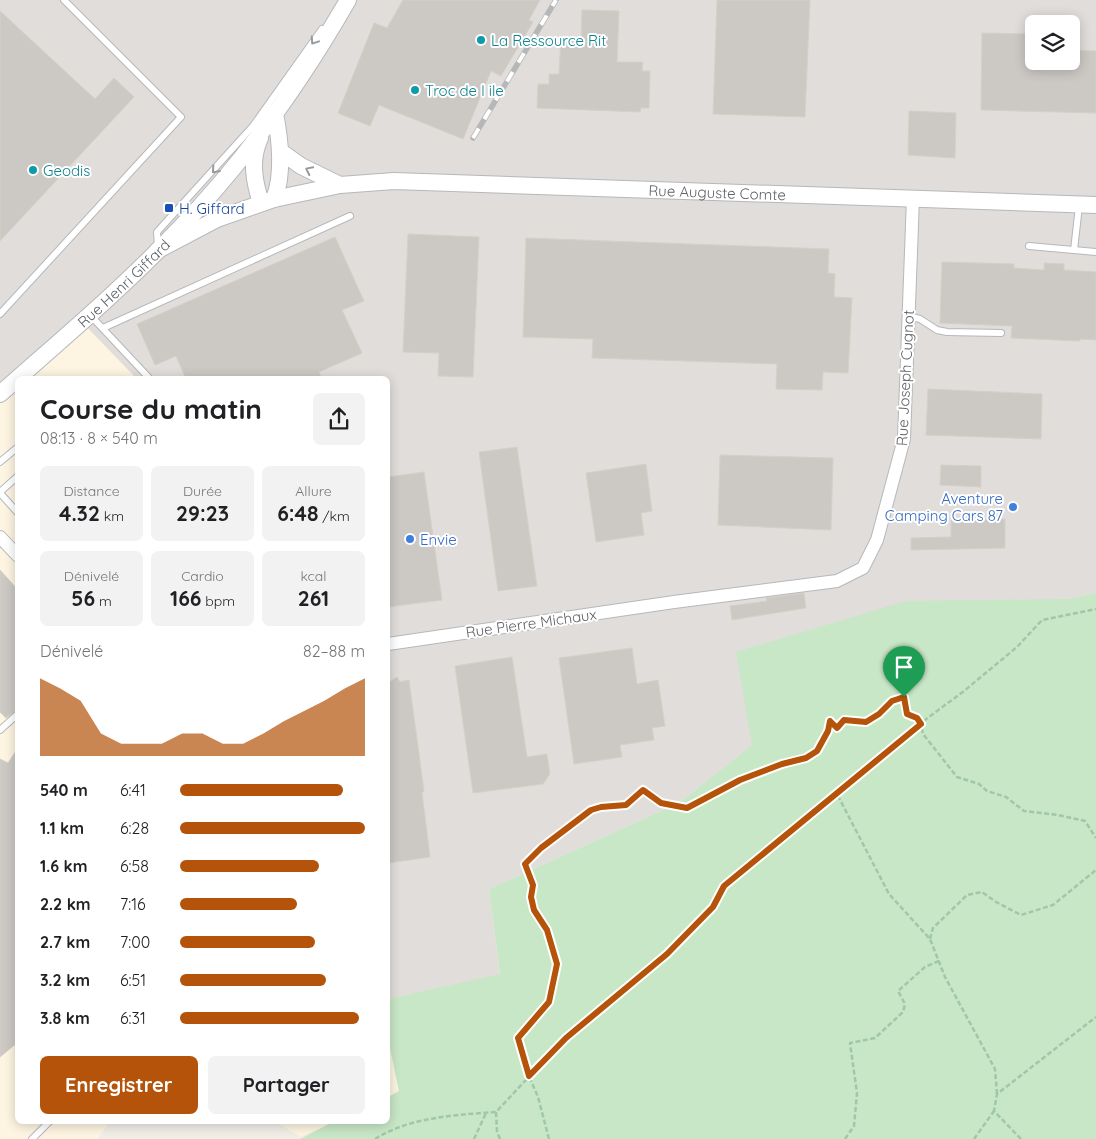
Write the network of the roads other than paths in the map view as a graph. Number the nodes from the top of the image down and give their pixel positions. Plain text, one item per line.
1 (64, 0) edge
2 (340, 0) edge
3 (348, 0) edge
4 (333, 11) dead end
5 (324, 25) dead end
6 (271, 119) junction
7 (280, 151) junction
8 (340, 185) junction
9 (913, 198) junction
10 (267, 201) junction
11 (1079, 204) junction
12 (1096, 205) edge
13 (350, 216) dead end
14 (1029, 246) dead end
15 (158, 250) junction
16 (1074, 250) junction
17 (1096, 252) edge
18 (0, 314) edge
19 (89, 315) junction
20 (908, 316) junction
21 (103, 328) junction
22 (1001, 333) dead end
23 (20, 376) edge
24 (147, 376) edge
25 (15, 381) edge
26 (0, 394) edge
27 (15, 450) edge
28 (0, 462) edge
29 (15, 479) edge
30 (0, 493) edge
31 (15, 510) edge
32 (0, 537) edge
33 (15, 553) edge
34 (674, 602) joint
35 (390, 644) edge
36 (15, 717) edge
37 (0, 730) edge
38 (47, 1124) edge
39 (32, 1139) edge

1 - 18 lane
2 - 4 lane
3 - 6 street
5 -> 15 lane
6 - 7 street
6 - 10 street
6 - 15 street, Rue Henri Giffard
8 -> 7 street
7 - 10 street
8 - 9 street, Rue Auguste Comte
8 - 10 street, Rue Auguste Comte
9 - 11 street, Rue Auguste Comte
9 - 20 street, Rue Joseph Cugnot
10 - 15 street, Rue Auguste Comte
11 - 12 street, Rue Auguste Comte
11 - 16 lane
13 - 21 lane
14 - 16 lane
15 - 19 street, Rue Henri Giffard
16 - 17 lane
19 - 21 lane
19 - 23 street, Rue Henri Giffard
20 - 22 lane
20 - 34 street, Rue Joseph Cugnot
21 - 24 lane
25 - 26 street, Rue Henri Giffard
27 - 28 lane
29 - 30 lane
30 - 31 lane
32 - 33 street
34 - 35 street, Rue Pierre Michaux
36 - 37 lane
38 - 39 lane

